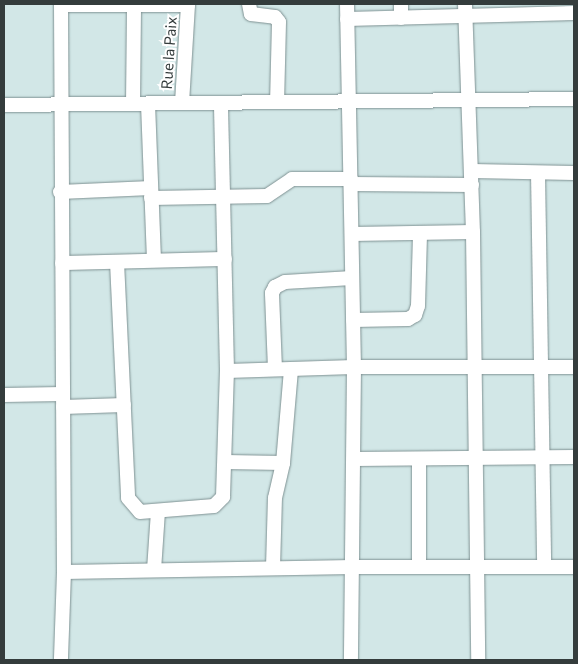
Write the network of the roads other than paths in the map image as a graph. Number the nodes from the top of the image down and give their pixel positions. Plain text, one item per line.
1 (61, 4) edge
2 (134, 4) edge
3 (188, 4) edge
4 (249, 4) edge
5 (347, 4) edge
6 (465, 4) edge
7 (401, 11) edge
8 (574, 13) edge
9 (465, 18) junction
10 (347, 19) junction
11 (574, 99) edge
12 (469, 100) junction
13 (277, 102) junction
14 (348, 102) junction
15 (182, 103) junction
16 (221, 103) junction
17 (133, 104) junction
18 (148, 104) junction
19 (4, 105) edge
20 (60, 105) junction
21 (472, 171) junction
22 (538, 173) junction
23 (574, 173) edge
24 (351, 181) junction
25 (472, 186) junction
26 (60, 192) junction
27 (151, 193) junction
28 (223, 198) junction
29 (473, 232) junction
30 (420, 233) junction
31 (352, 234) junction
32 (225, 259) junction
33 (154, 260) junction
34 (117, 262) junction
35 (62, 263) junction
36 (352, 278) junction
37 (353, 320) junction
38 (473, 366) junction
39 (354, 367) junction
40 (574, 367) edge
41 (275, 369) junction
42 (291, 369) junction
43 (541, 369) junction
44 (227, 371) junction
45 (4, 395) edge
46 (63, 400) junction
47 (124, 405) junction
48 (574, 456) edge
49 (474, 458) junction
50 (541, 458) junction
51 (354, 459) junction
52 (419, 459) junction
53 (225, 462) junction
54 (283, 463) junction
55 (158, 511) junction
56 (353, 567) junction
57 (544, 567) junction
58 (574, 567) edge
59 (273, 568) junction
60 (419, 568) junction
61 (474, 568) junction
62 (154, 570) junction
63 (64, 572) junction
64 (61, 660) edge
65 (351, 660) edge
66 (478, 660) edge

1 - 2 street
1 - 20 street
2 - 3 street
2 - 17 street
3 - 15 street, Rue la Paix
4 - 13 street
5 - 10 street
6 - 9 street
7 - 9 street
7 - 10 street
8 - 9 street
9 - 12 street
10 - 14 street
11 - 12 street
12 - 14 street
12 - 21 street
13 - 14 street
13 - 16 street
14 - 24 street
15 - 16 street
15 - 18 street
16 - 28 street
17 - 18 street
17 - 20 street
18 - 27 street
19 - 20 street
20 - 26 street
21 - 22 street
21 - 25 street
22 - 23 street
22 - 43 street
24 - 25 street
24 - 28 street
24 - 31 street
25 - 29 street
26 - 27 street
26 - 35 street
27 - 28 street
27 - 33 street
28 - 32 street
29 - 30 street
29 - 38 street
30 - 31 street
30 - 37 street
31 - 36 street
32 - 33 street
32 - 44 street
33 - 34 street
34 - 35 street
34 - 47 street
35 - 46 street
36 - 37 street
36 - 41 street
37 - 39 street
38 - 39 street
38 - 43 street
38 - 49 street
39 - 42 street
39 - 51 street
40 - 43 street
41 - 42 street
41 - 44 street
42 - 54 street
43 - 50 street
44 - 53 street
45 - 46 street
46 - 47 street
46 - 63 street
47 - 55 street
48 - 50 street
49 - 50 street
49 - 52 street
49 - 61 street
50 - 57 street
51 - 52 street
51 - 56 street
52 - 60 street
53 - 54 street
53 - 55 street
54 - 59 street
55 - 62 street
56 - 59 street
56 - 60 street
56 - 65 street
57 - 58 street
57 - 61 street
59 - 62 street
60 - 61 street
61 - 66 street
62 - 63 street
63 - 64 street

